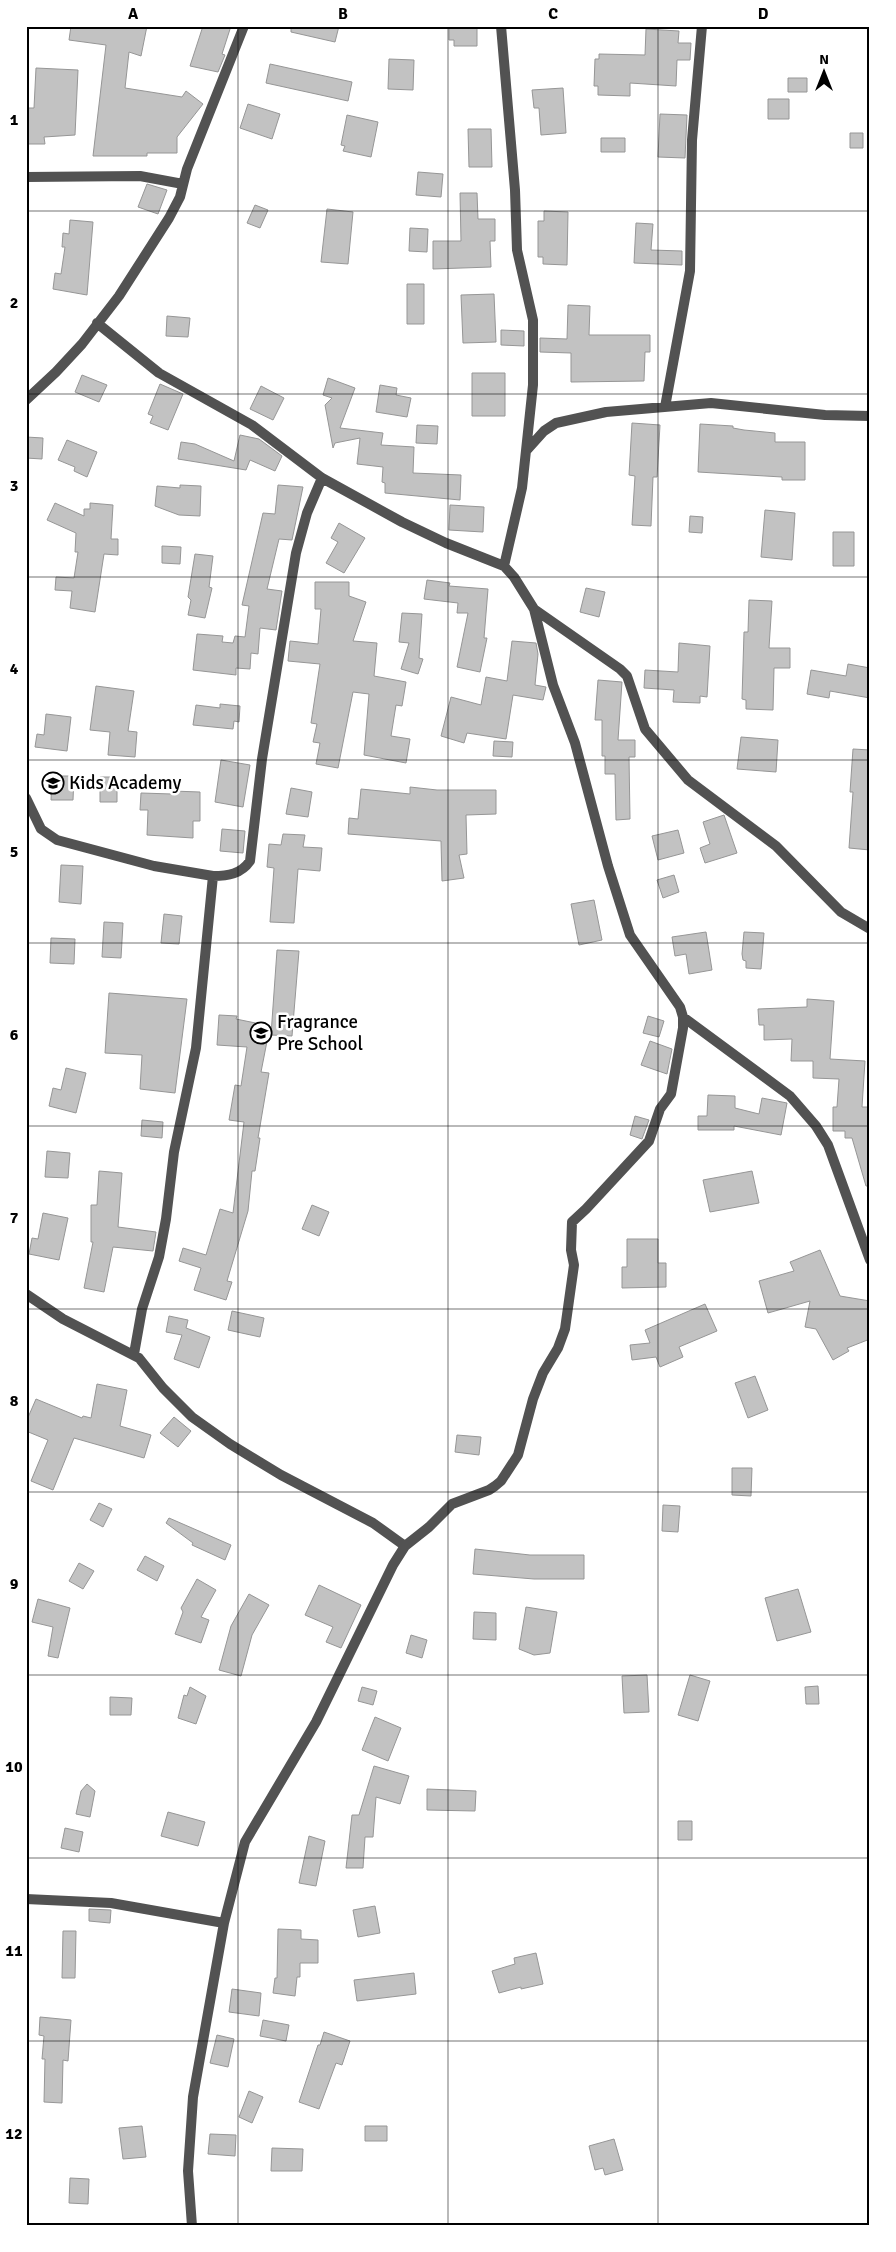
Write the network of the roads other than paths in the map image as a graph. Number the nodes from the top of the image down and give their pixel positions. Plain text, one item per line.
1 (244, 26) edge
2 (501, 26) edge
3 (702, 26) edge
4 (26, 178) edge
5 (183, 184) junction
6 (98, 323) junction
7 (26, 400) edge
8 (665, 407) junction
9 (870, 416) edge
10 (526, 451) junction
11 (322, 478) junction
12 (504, 566) junction
13 (534, 609) junction
14 (26, 798) edge
15 (213, 876) junction
16 (870, 930) edge
17 (683, 1017) junction
18 (870, 1260) edge
19 (26, 1294) edge
20 (134, 1354) junction
21 (405, 1546) junction
22 (26, 1899) edge
23 (224, 1923) junction
24 (192, 2226) edge

1 - 5 street
2 - 10 street
3 - 8 street
4 - 5 street
5 - 6 street
6 - 7 street
6 - 11 street
8 - 9 street
8 - 10 street
10 - 12 street
11 - 12 street
11 - 15 street
12 - 13 street
13 - 16 street
13 - 17 street
14 - 15 street
15 - 20 street
17 - 18 street
17 - 21 street
19 - 20 street
20 - 21 street
21 - 23 street
22 - 23 street
23 - 24 street

